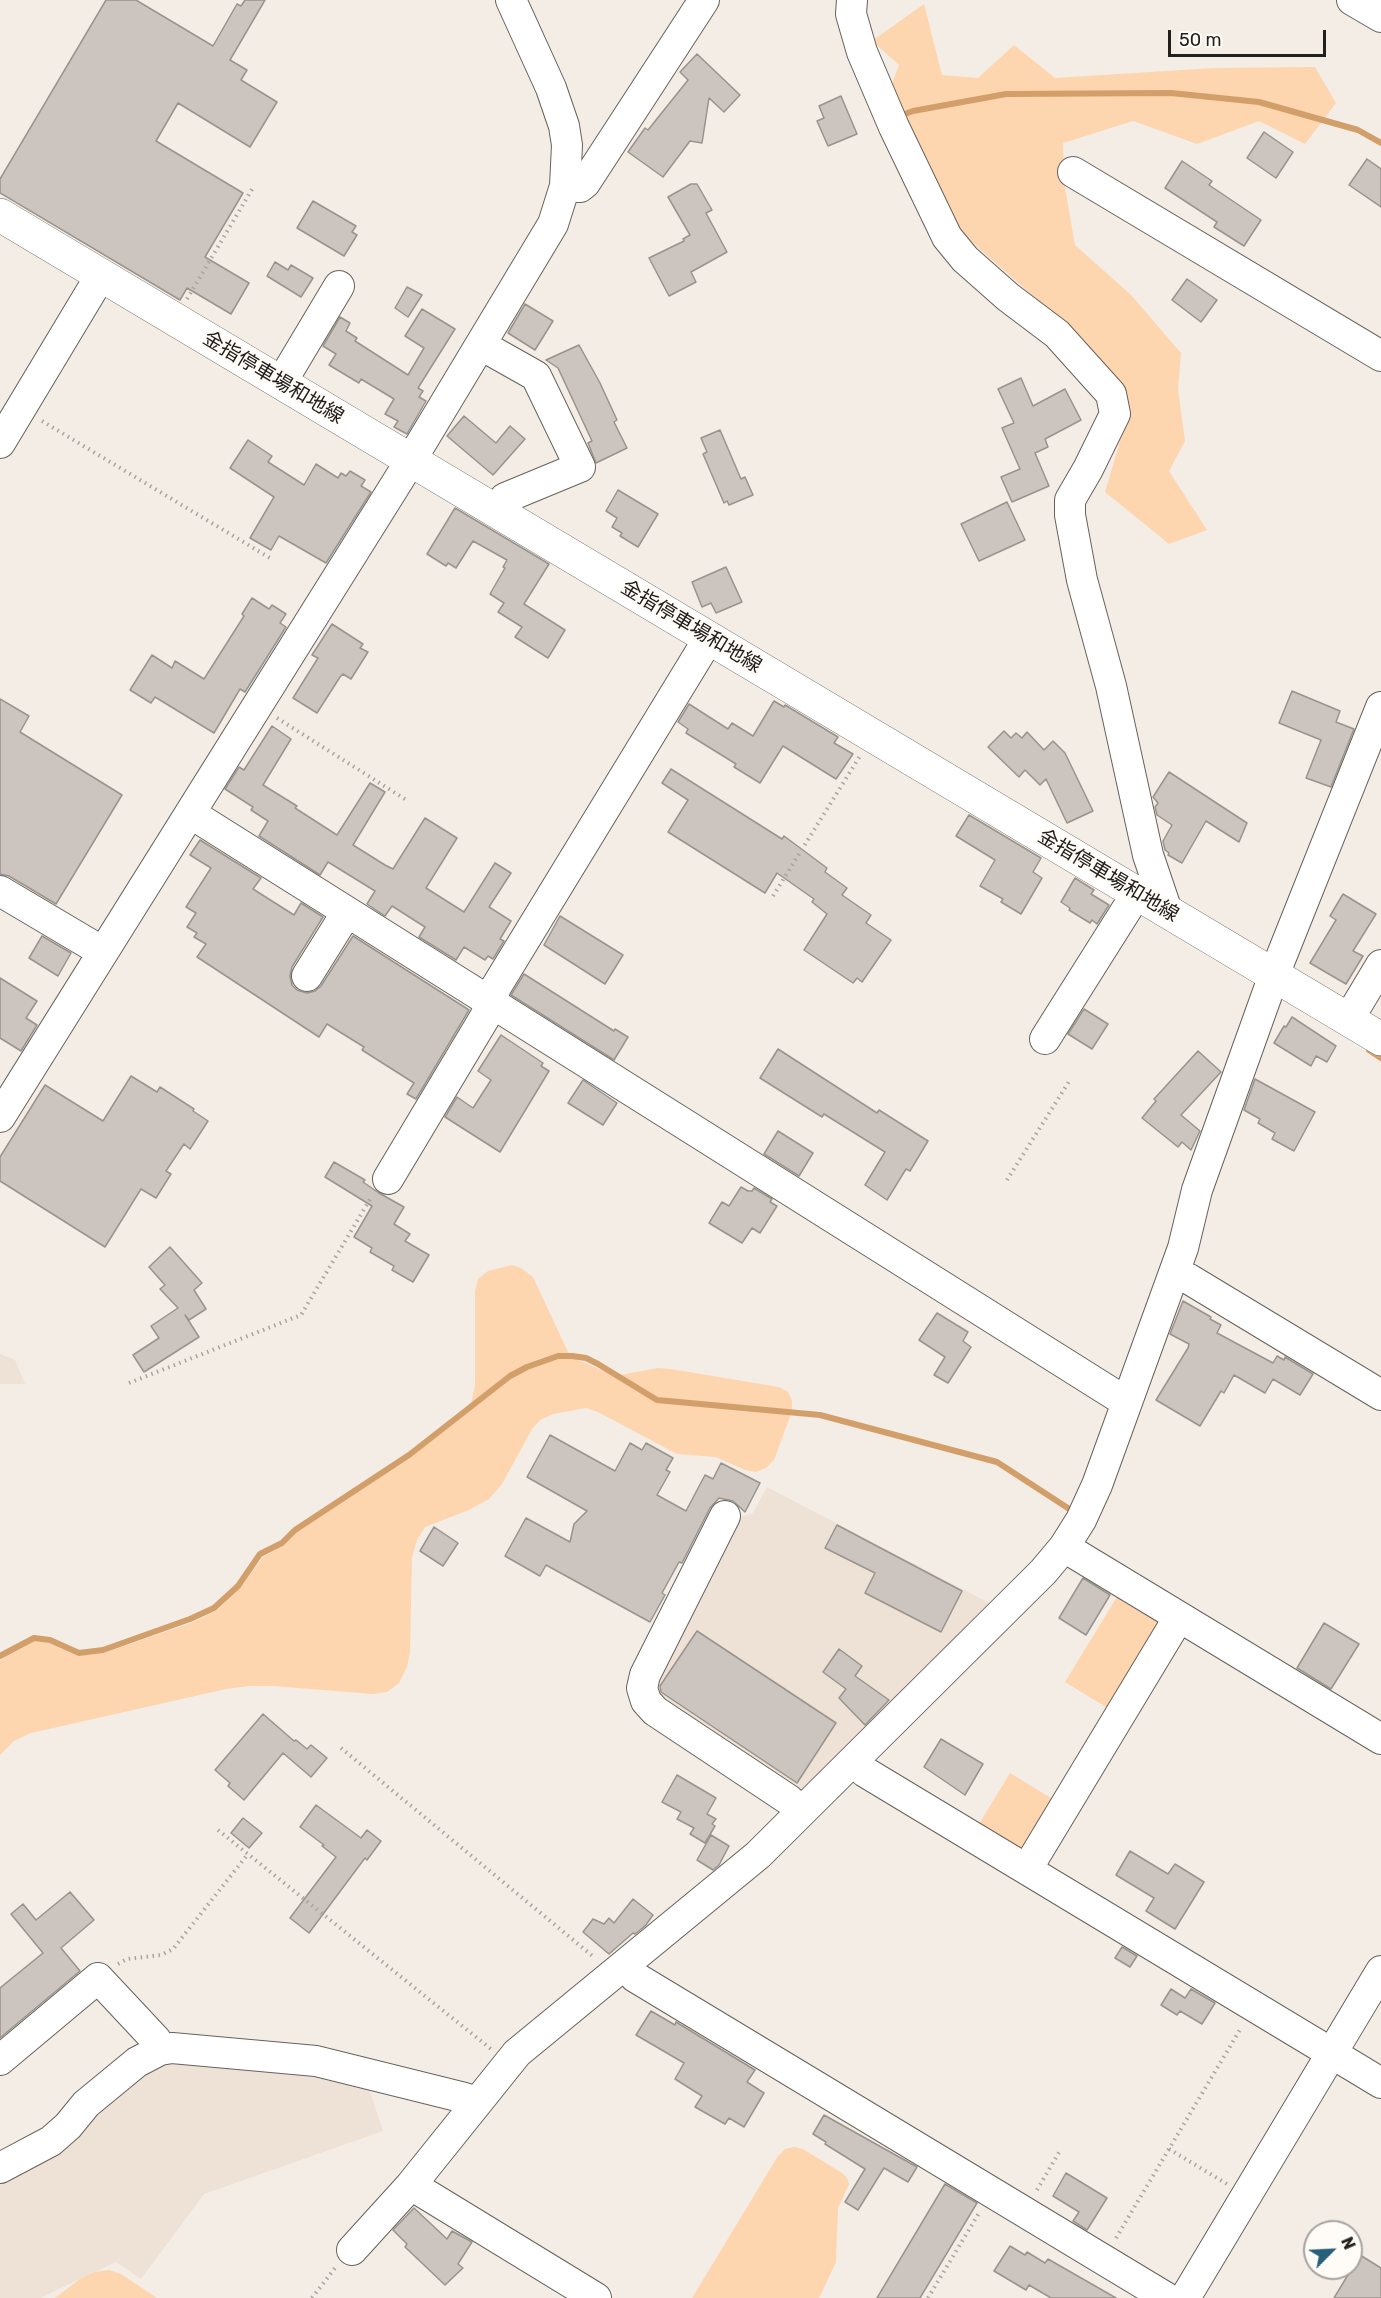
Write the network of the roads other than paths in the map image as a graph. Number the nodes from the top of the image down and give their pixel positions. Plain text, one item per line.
1 (511, 0) edge
2 (704, 0) edge
3 (852, 0) edge
4 (1352, 0) edge
5 (1381, 17) edge
6 (1073, 172) dead end
7 (565, 186) junction
8 (0, 215) edge
9 (101, 275) junction
10 (339, 286) dead end
11 (481, 345) junction
12 (1381, 356) edge
13 (281, 383) junction
14 (0, 443) edge
15 (411, 460) junction
16 (497, 511) junction
17 (709, 638) junction
18 (1381, 707) edge
19 (190, 813) junction
20 (0, 891) edge
21 (1137, 893) junction
22 (1167, 911) junction
23 (347, 912) junction
24 (103, 952) junction
25 (1381, 965) edge
26 (1274, 975) junction
27 (307, 976) dead end
28 (490, 1002) junction
29 (1348, 1020) junction
30 (1045, 1039) dead end
31 (1381, 1040) edge
32 (11, 1076) edge
33 (0, 1117) edge
34 (388, 1179) road end
35 (1174, 1274) junction
36 (1381, 1395) edge
37 (1128, 1399) junction
38 (725, 1516) dead end
39 (1064, 1547) junction
40 (1179, 1617) junction
41 (1381, 1739) edge
42 (854, 1760) junction
43 (801, 1812) junction
44 (1026, 1869) junction
45 (618, 1970) junction
46 (1381, 1971) edge
47 (160, 2050) junction
48 (1332, 2054) junction
49 (0, 2060) edge
50 (1381, 2083) edge
51 (474, 2106) junction
52 (0, 2168) edge
53 (411, 2185) junction
54 (352, 2250) road end
55 (596, 2298) edge
56 (1167, 2298) edge
57 (1185, 2298) edge

1 - 7 street
2 - 7 street
3 - 22 street
4 - 5 street
6 - 12 street
7 - 11 street
8 - 9 main road, 金指停車場和地線
9 - 13 main road, 金指停車場和地線
9 - 14 street
10 - 13 street
11 - 15 street
11 - 16 street
13 - 15 main road, 金指停車場和地線
15 - 16 main road, 金指停車場和地線
15 - 19 street
16 - 17 main road, 金指停車場和地線
17 - 21 main road, 金指停車場和地線
17 - 28 street
18 - 26 street
19 - 23 street
19 - 24 street
20 - 24 street
21 - 22 main road, 金指停車場和地線
21 - 30 street
22 - 26 main road, 金指停車場和地線
23 - 27 street
23 - 28 street
24 - 32 street
25 - 29 street
26 - 29 main road, 金指停車場和地線
26 - 35 street
28 - 34 street
28 - 37 street
29 - 31 main road, 金指停車場和地線
32 - 33 street
35 - 36 street
35 - 37 street
37 - 39 street
38 - 43 street
39 - 40 street
39 - 42 street
40 - 41 street
40 - 44 street
42 - 43 street
42 - 44 street
43 - 45 street
44 - 48 street
45 - 51 street
45 - 56 street
46 - 48 street
47 - 49 street
47 - 51 street
47 - 52 street
48 - 50 street
48 - 57 street
51 - 53 street
53 - 54 street
53 - 55 street

